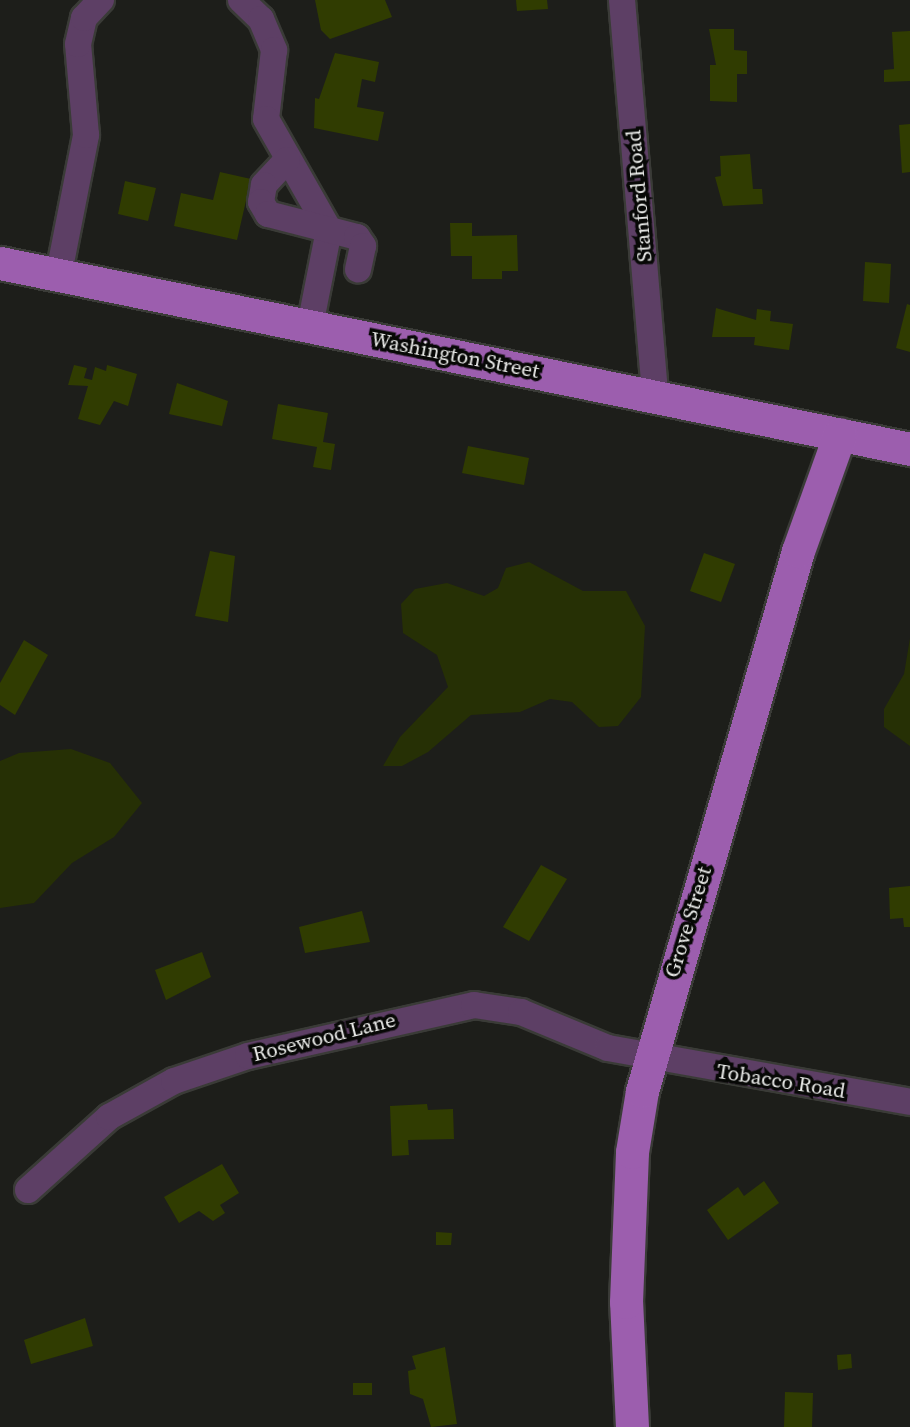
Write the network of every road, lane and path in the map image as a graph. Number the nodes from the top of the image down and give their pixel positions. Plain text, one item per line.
1 (101, 0) edge
2 (241, 0) edge
3 (622, 0) edge
4 (287, 160) junction
5 (329, 230) junction
6 (0, 263) edge
7 (358, 269) dead end
8 (59, 273) junction
9 (310, 326) junction
10 (655, 393) junction
11 (840, 434) junction
12 (910, 449) edge
13 (652, 1057) junction
14 (910, 1102) edge
15 (28, 1190) dead end
16 (632, 1427) edge

1 - 8 street
2 - 4 street
3 - 10 street, Stanford Road
4 - 5 street
4 - 5 street
5 - 7 street
5 - 9 street
6 - 8 main road, Washington Street
8 - 9 main road, Washington Street
9 - 10 main road, Washington Street
10 - 11 main road, Washington Street
11 - 12 main road, Washington Street
11 - 13 main road, Grove Street
13 - 14 street, Tobacco Road
13 - 15 street, Rosewood Lane
13 - 16 main road, Grove Street

